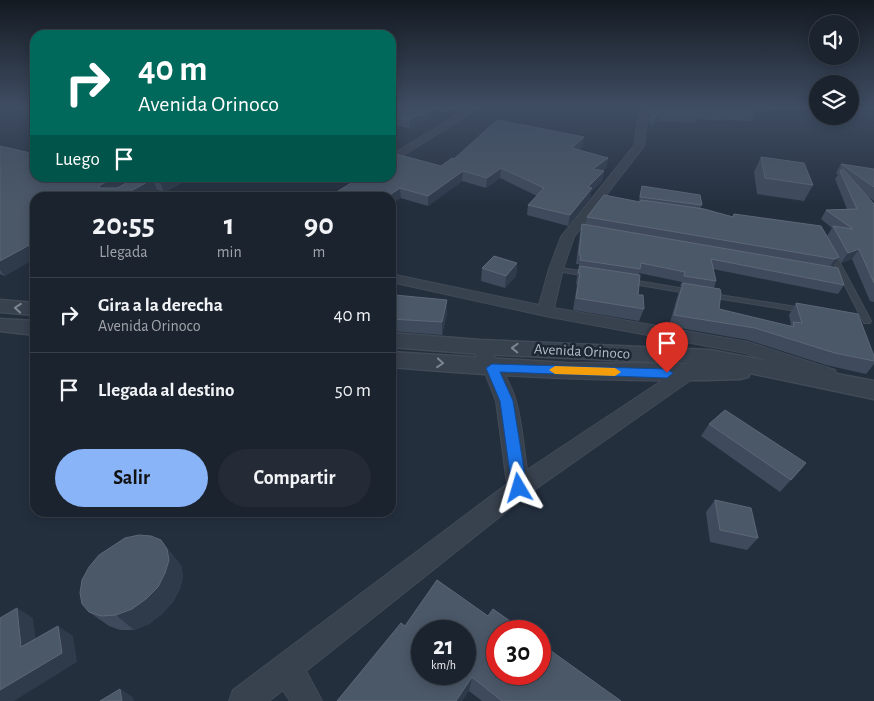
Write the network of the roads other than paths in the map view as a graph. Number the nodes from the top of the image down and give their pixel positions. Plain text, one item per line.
1 (422, 141) edge
2 (640, 141) edge
3 (396, 157) edge
4 (827, 246) edge
5 (556, 269) junction
6 (834, 274) edge
7 (595, 275) edge
8 (844, 276) junction
9 (396, 279) edge
10 (624, 280) edge
11 (0, 306) edge
12 (30, 309) edge
13 (545, 311) junction
14 (809, 311) edge
15 (857, 320) edge
16 (0, 325) edge
17 (30, 328) edge
18 (396, 340) edge
19 (480, 347) junction
20 (710, 357) junction
21 (396, 359) edge
22 (492, 368) junction
23 (773, 369) junction
24 (685, 374) junction
25 (869, 389) edge
26 (519, 488) junction
27 (287, 668) junction
28 (244, 701) edge
29 (307, 701) edge

1 - 3 street
2 - 5 street
4 - 8 lane
5 - 7 lane
5 - 13 street
6 - 8 lane
8 - 15 lane
9 - 13 street
10 - 14 lane
12 -> 11 street
13 - 25 street
16 - 17 street
18 - 19 street, Avenida Orinoco
20 -> 19 street, Avenida Orinoco
19 - 22 street
20 - 23 street, Avenida Orinoco
20 - 24 street
21 -> 22 street, Avenida Orinoco
22 - 24 street, Avenida Orinoco
22 - 26 street
23 - 24 street, Avenida Orinoco
23 - 25 street, Avenida Orinoco
24 - 26 street
26 - 27 street
27 - 28 street
27 - 29 street

